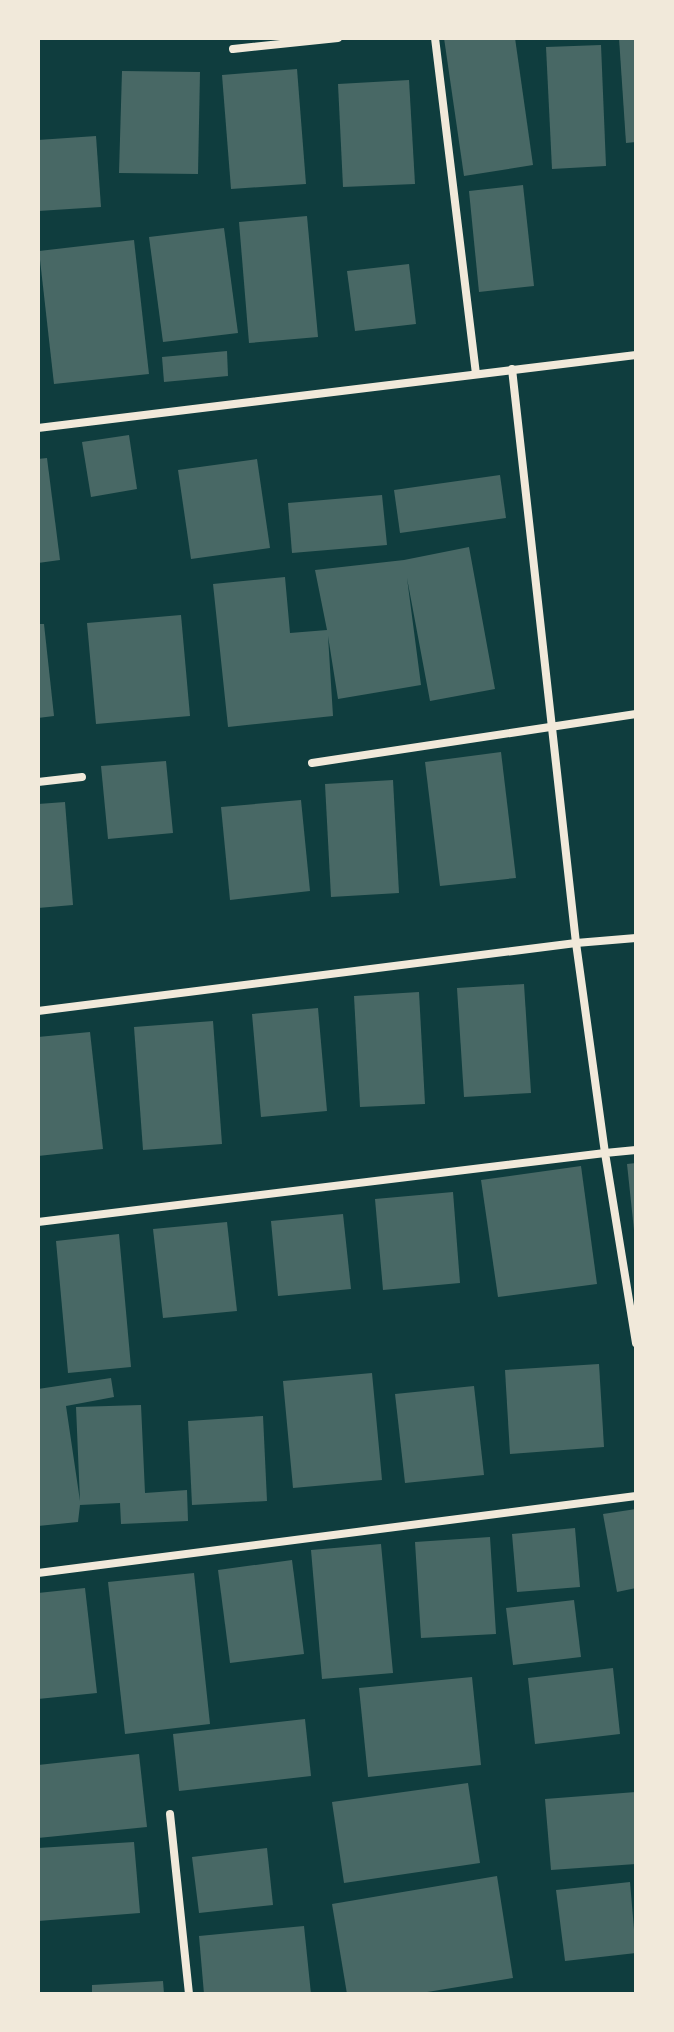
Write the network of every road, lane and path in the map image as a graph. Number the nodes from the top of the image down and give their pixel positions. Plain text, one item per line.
1 (338, 38) edge
2 (435, 38) edge
3 (233, 49) dead end
4 (636, 355) edge
5 (512, 369) junction
6 (476, 374) junction
7 (38, 428) edge
8 (636, 714) edge
9 (552, 726) junction
10 (312, 763) dead end
11 (82, 777) dead end
12 (38, 782) edge
13 (636, 938) edge
14 (576, 943) junction
15 (38, 1011) edge
16 (636, 1150) edge
17 (605, 1153) junction
18 (38, 1222) edge
19 (636, 1343) edge
20 (636, 1496) edge
21 (38, 1573) edge
22 (170, 1814) dead end
23 (189, 1994) edge

1 - 3 street
2 - 6 street
4 - 5 street
5 - 6 street
5 - 9 street
6 - 7 street
8 - 9 street
9 - 10 street
9 - 14 street
11 - 12 street
13 - 14 street
14 - 15 street
14 - 17 street
16 - 17 street
17 - 18 street
17 - 19 street
20 - 21 street
22 - 23 street

